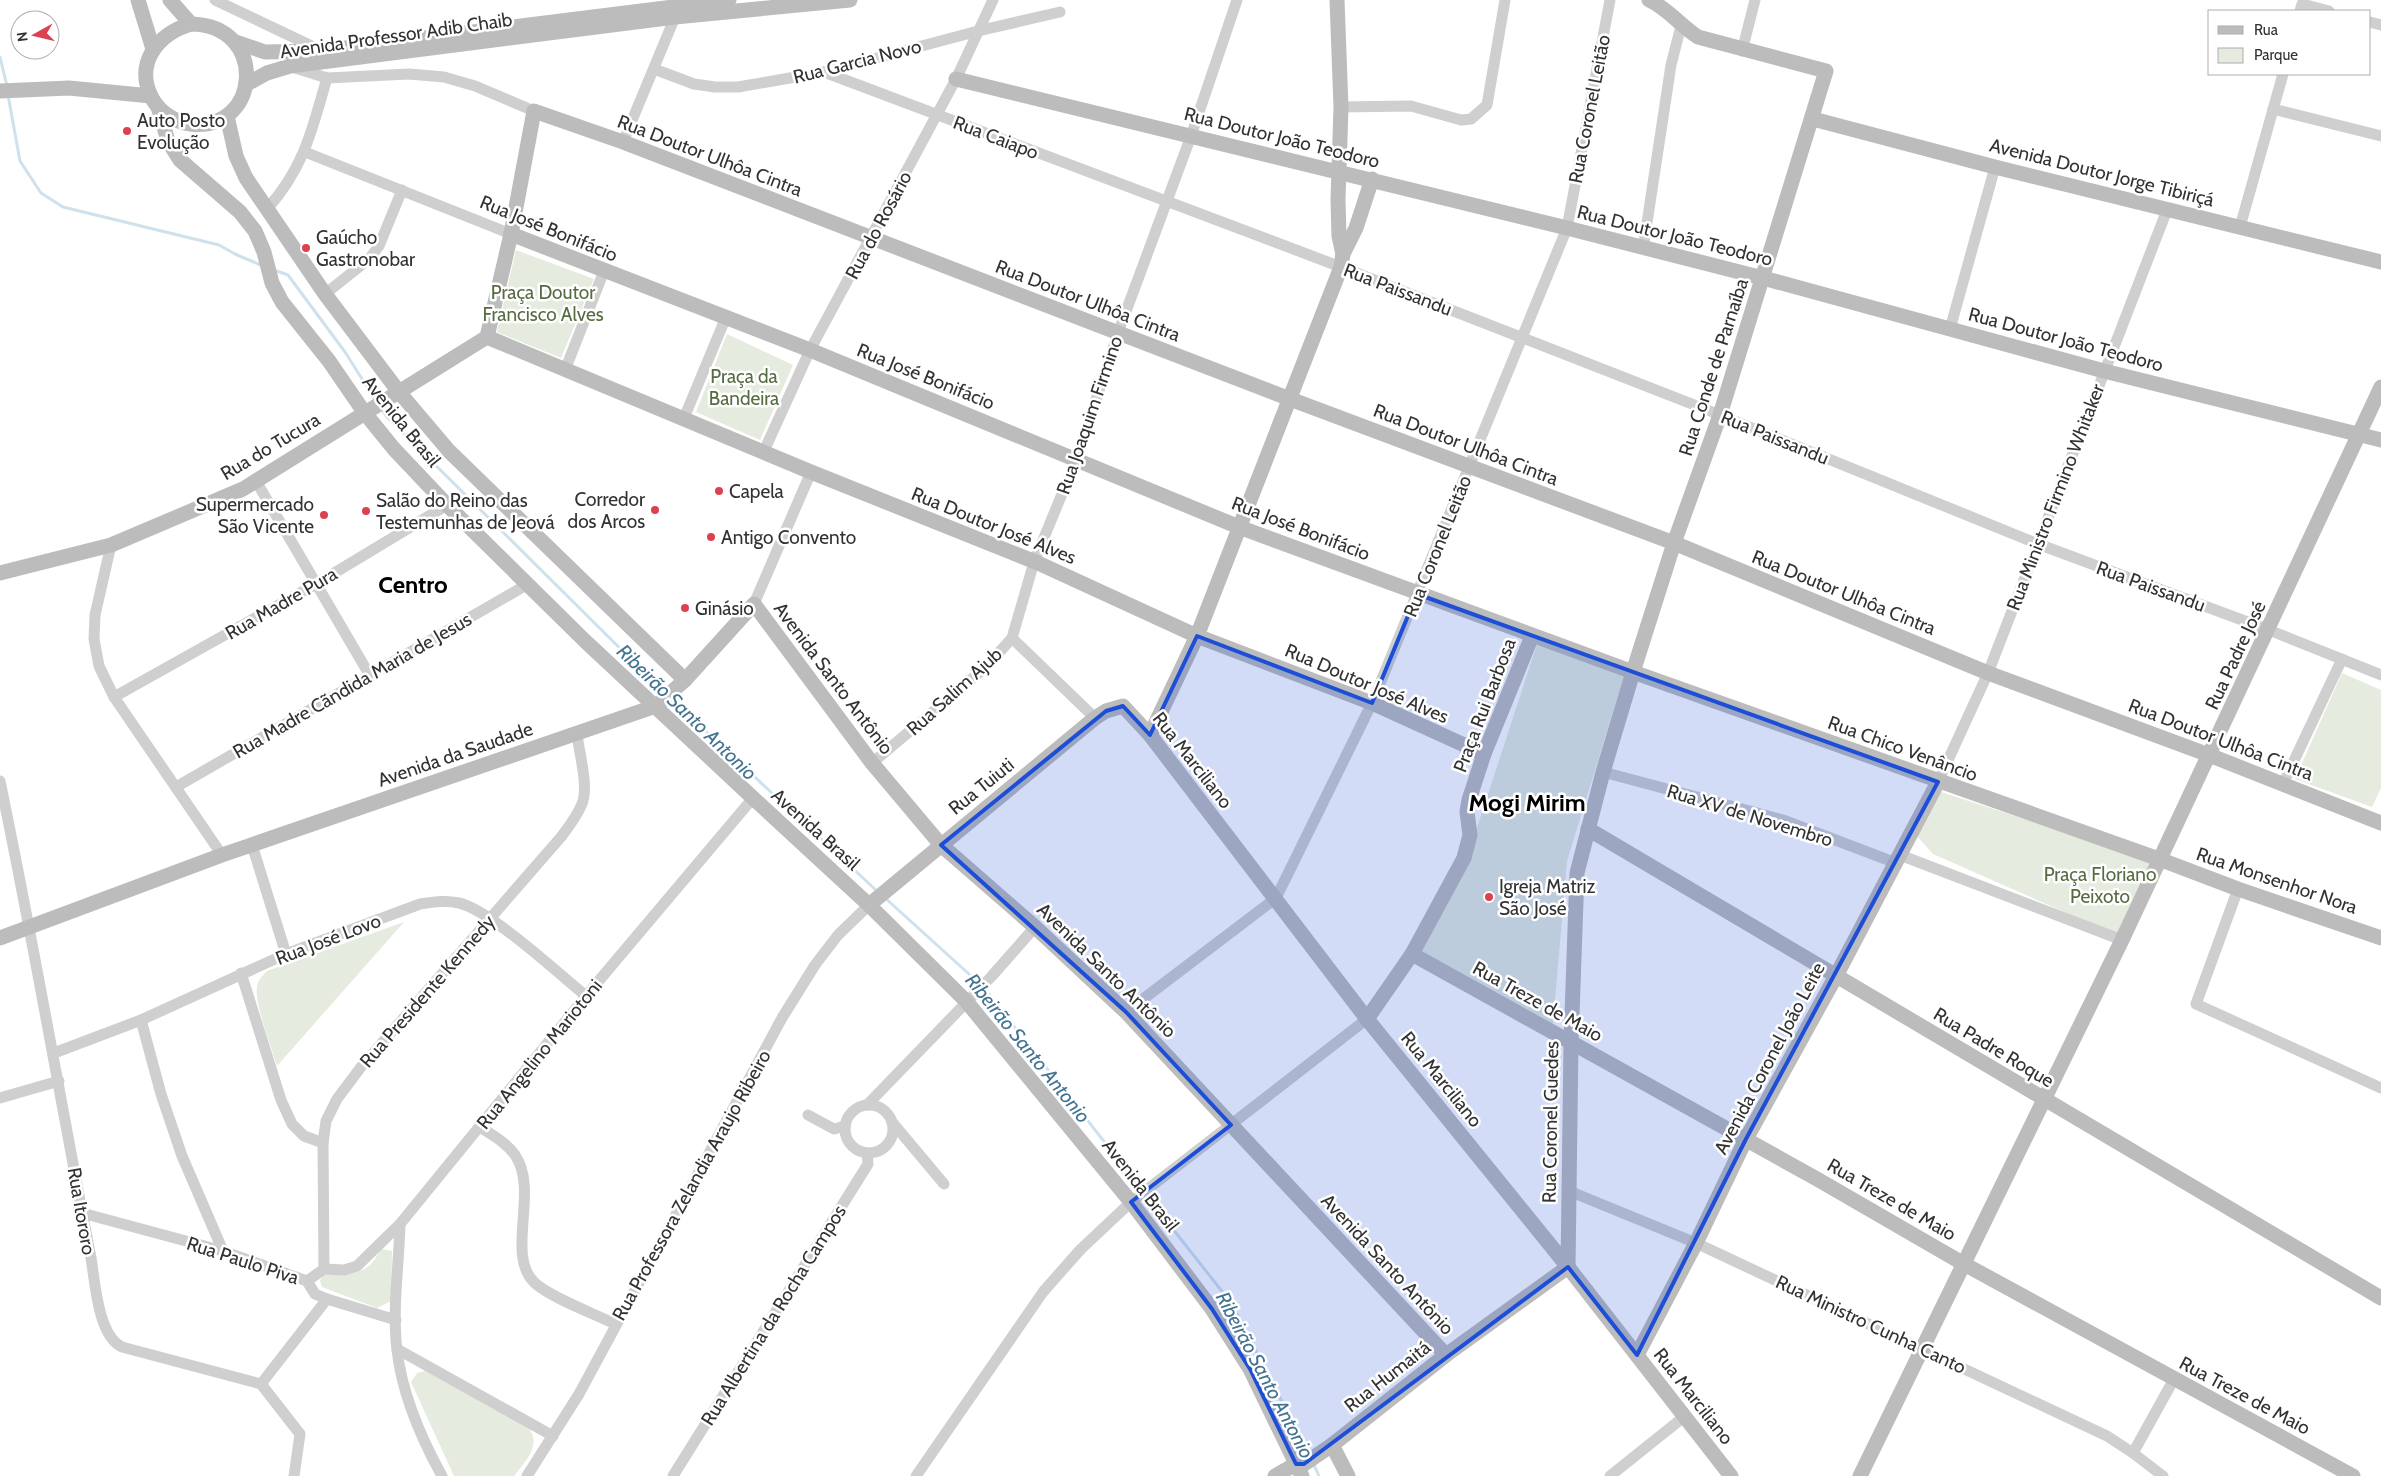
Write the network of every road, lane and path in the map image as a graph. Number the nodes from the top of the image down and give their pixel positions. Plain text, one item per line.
1 (138, 0) edge
2 (170, 0) edge
3 (215, 0) edge
4 (729, 0) edge
5 (850, 0) edge
6 (993, 0) edge
7 (1237, 0) edge
8 (1336, 0) edge
9 (1505, 0) edge
10 (1610, 0) edge
11 (1649, 0) edge
12 (1755, 0) edge
13 (2301, 8) edge
14 (2320, 10) edge
15 (1060, 12) dead end
16 (675, 17) junction
17 (191, 24) junction
18 (1680, 26) junction
19 (978, 31) junction
20 (236, 42) junction
21 (153, 50) junction
22 (322, 51) junction
23 (1742, 51) junction
24 (290, 66) junction
25 (654, 69) junction
26 (824, 72) junction
27 (2283, 75) edge
28 (328, 78) junction
29 (956, 79) junction
30 (247, 84) junction
31 (0, 91) edge
32 (155, 101) junction
33 (1341, 107) junction
34 (2273, 109) junction
35 (534, 111) junction
36 (937, 115) junction
37 (227, 116) junction
38 (1813, 119) junction
39 (1192, 136) junction
40 (2381, 136) edge
41 (623, 142) junction
42 (305, 152) junction
43 (1995, 167) junction
44 (1339, 171) junction
45 (1372, 179) junction
46 (402, 190) junction
47 (1168, 202) junction
48 (268, 208) junction
49 (2167, 210) junction
50 (2240, 227) junction
51 (1567, 228) junction
52 (511, 234) junction
53 (871, 239) junction
54 (1643, 249) junction
55 (1342, 260) junction
56 (2381, 262) edge
57 (604, 271) junction
58 (1763, 278) junction
59 (325, 294) junction
60 (726, 318) junction
61 (1950, 329) junction
62 (1118, 332) junction
63 (487, 337) junction
64 (1521, 337) junction
65 (810, 350) junction
66 (565, 370) junction
67 (2104, 371) junction
68 (2381, 387) edge
69 (395, 394) junction
70 (1290, 399) junction
71 (367, 411) junction
72 (1720, 415) junction
73 (684, 418) junction
74 (2359, 434) junction
75 (2381, 440) edge
76 (764, 451) junction
77 (1076, 460) junction
78 (1469, 467) junction
79 (811, 472) junction
80 (256, 481) junction
81 (447, 505) junction
82 (1239, 526) junction
83 (1674, 543) junction
84 (111, 544) junction
85 (2038, 544) junction
86 (1034, 562) junction
87 (0, 573) edge
88 (316, 584) junction
89 (528, 584) junction
90 (1417, 594) junction
91 (754, 604) junction
92 (2269, 630) junction
93 (1197, 636) junction
94 (1532, 636) junction
95 (1012, 638) junction
96 (2342, 659) junction
97 (1633, 672) junction
98 (1988, 672) junction
99 (369, 674) junction
100 (2381, 675) edge
101 (681, 683) junction
102 (114, 697) junction
103 (660, 702) junction
104 (1372, 703) junction
105 (1124, 706) joint
106 (1095, 718) junction
107 (576, 734) junction
108 (1150, 735) junction
109 (1484, 754) junction
110 (2209, 755) junction
111 (872, 763) junction
112 (1603, 772) junction
113 (0, 781) edge
114 (1938, 782) junction
115 (2283, 784) junction
116 (176, 788) junction
117 (753, 798) junction
118 (2381, 823) edge
119 (1588, 829) junction
120 (941, 844) junction
121 (252, 845) junction
122 (222, 855) junction
123 (1898, 859) junction
124 (2159, 859) junction
125 (2238, 890) junction
126 (1276, 898) junction
127 (873, 901) junction
128 (490, 918) junction
129 (31, 927) junction
130 (1034, 927) junction
131 (0, 938) edge
132 (2381, 938) edge
133 (2122, 940) junction
134 (286, 954) junction
135 (1412, 954) junction
136 (241, 973) junction
137 (1836, 976) junction
138 (586, 996) junction
139 (971, 996) junction
140 (1126, 1012) junction
141 (1367, 1019) junction
142 (141, 1020) junction
143 (1571, 1043) junction
144 (54, 1053) junction
145 (59, 1081) junction
146 (2381, 1088) edge
147 (0, 1098) edge
148 (2045, 1101) junction
149 (867, 1105) junction
150 (808, 1115) dead end
151 (892, 1122) junction
152 (1231, 1125) junction
153 (845, 1126) junction
154 (480, 1127) junction
155 (1746, 1139) junction
156 (323, 1143) junction
157 (867, 1153) junction
158 (944, 1184) dead end
159 (1569, 1191) junction
160 (1135, 1199) junction
161 (82, 1213) junction
162 (400, 1224) junction
163 (1696, 1243) junction
164 (223, 1251) junction
165 (1964, 1264) junction
166 (1568, 1267) junction
167 (324, 1269) junction
168 (307, 1281) junction
169 (2381, 1298) edge
170 (327, 1299) junction
171 (396, 1320) junction
172 (615, 1324) junction
173 (1923, 1348) junction
174 (397, 1349) junction
175 (1637, 1355) junction
176 (1446, 1356) junction
177 (2174, 1379) junction
178 (261, 1384) junction
179 (1685, 1416) junction
180 (554, 1436) junction
181 (1327, 1448) junction
182 (2133, 1452) junction
183 (1302, 1469) edge
184 (294, 1476) edge
185 (442, 1476) edge
186 (527, 1476) edge
187 (673, 1476) edge
188 (916, 1476) edge
189 (1275, 1476) edge
190 (1348, 1476) edge
191 (1610, 1476) edge
192 (1731, 1476) edge
193 (1860, 1476) edge
194 (2163, 1476) edge
195 (2353, 1476) edge

1 - 21 street
2 - 17 street
3 - 22 street
4 - 22 street, Avenida Professor Adib Chaib
5 - 16 street, Avenida Professor Adib Chaib
6 - 19 street, Rua do Rosário
7 - 39 street, Rua Joaquim Firmino
8 - 33 street
9 - 33 street
10 - 51 street, Rua Coronel Leitão
11 - 18 street
12 - 23 street
13 - 14 street
15 - 19 street, Rua Garcia Novo
16 - 24 street, Avenida Professor Adib Chaib
16 - 25 street
17 - 20 street
17 - 21 street
18 - 23 street
18 - 54 street
19 - 26 street, Rua Garcia Novo
19 - 29 street, Rua do Rosário
20 - 22 street, Avenida Professor Adib Chaib
20 - 30 street
21 - 32 street
23 - 38 street, Rua Conde de Parnaíba
24 - 28 street
24 - 30 street, Avenida Professor Adib Chaib
25 - 26 street, Rua Garcia Novo
25 - 41 street
26 - 36 street, Rua Caiapo
27 - 34 street
28 - 35 street
28 - 42 street
29 - 36 street, Rua do Rosário
29 - 39 street, Rua Doutor João Teodoro
30 - 37 street
31 - 32 street
32 - 37 street
32 - 71 street, Avenida Brasil
33 - 44 street
34 - 40 street
34 - 50 street
35 - 41 street, Rua Doutor Ulhôa Cintra
35 - 52 street
36 - 47 street, Rua Caiapo
36 - 53 street, Rua do Rosário
37 - 48 street, Avenida Brasil
38 - 43 street, Avenida Doutor Jorge Tibiriçá
38 - 58 street, Rua Conde de Parnaíba
39 - 44 street, Rua Doutor João Teodoro
39 - 47 street, Rua Joaquim Firmino
41 - 53 street, Rua Doutor Ulhôa Cintra
42 - 46 street, Rua José Bonifácio
42 - 48 street
43 - 49 street, Avenida Doutor Jorge Tibiriçá
43 - 61 street
44 - 45 street, Rua Doutor João Teodoro
44 - 55 street
45 - 51 street, Rua Doutor João Teodoro
45 - 55 street
46 - 52 street, Rua José Bonifácio
46 - 59 street
47 - 55 street, Rua Paissandu
47 - 62 street, Rua Joaquim Firmino
48 - 59 street, Avenida Brasil
49 - 50 street, Avenida Doutor Jorge Tibiriçá
49 - 67 street, Rua Ministro Firmino Whitaker
50 - 56 street, Avenida Doutor Jorge Tibiriçá
51 - 54 street, Rua Doutor João Teodoro
51 - 64 street, Rua Coronel Leitão
52 - 57 street, Rua José Bonifácio
52 - 63 street
53 - 62 street, Rua Doutor Ulhôa Cintra
53 - 65 street, Rua do Rosário
54 - 58 street, Rua Doutor João Teodoro
55 - 64 street, Rua Paissandu
55 - 70 street
57 - 60 street, Rua José Bonifácio
57 - 66 street
58 - 61 street, Rua Doutor João Teodoro
58 - 72 street, Rua Conde de Parnaíba
59 - 69 street, Avenida Brasil
60 - 65 street, Rua José Bonifácio
60 - 73 street
61 - 67 street, Rua Doutor João Teodoro
62 - 70 street, Rua Doutor Ulhôa Cintra
62 - 77 street, Rua Joaquim Firmino
63 - 66 street, Rua Doutor José Alves
63 - 69 street, Rua do Tucura
64 - 72 street, Rua Paissandu
64 - 78 street, Rua Coronel Leitão
65 - 76 street, Rua do Rosário
65 - 77 street, Rua José Bonifácio
66 - 73 street, Rua Doutor José Alves
67 - 74 street, Rua Doutor João Teodoro
67 - 85 street, Rua Ministro Firmino Whitaker
68 - 74 street, Rua Padre José
69 - 71 street, Rua do Tucura
69 - 101 street, Avenida Brasil
70 - 78 street, Rua Doutor Ulhôa Cintra
70 - 82 street
71 - 80 street, Rua do Tucura
71 - 81 street, Avenida Brasil
72 - 83 street, Rua Conde de Parnaíba
72 - 85 street, Rua Paissandu
73 - 76 street, Rua Doutor José Alves
74 - 75 street, Rua Doutor João Teodoro
74 - 92 street, Rua Padre José
76 - 79 street, Rua Doutor José Alves
77 - 82 street, Rua José Bonifácio
77 - 86 street, Rua Joaquim Firmino
78 - 83 street, Rua Doutor Ulhôa Cintra
78 - 90 street, Rua Coronel Leitão
79 - 86 street, Rua Doutor José Alves
79 - 91 street, Avenida da Saudade
80 - 84 street, Rua do Tucura
80 - 88 street
81 - 88 street, Rua Madre Pura
81 - 89 street, Avenida Brasil
82 - 90 street, Rua José Bonifácio
82 - 93 street
83 - 97 street, Rua Conde de Parnaíba
83 - 98 street, Rua Doutor Ulhôa Cintra
84 - 87 street, Rua do Tucura
84 - 102 street
85 - 92 street, Rua Paissandu
85 - 98 street, Rua Ministro Firmino Whitaker
86 - 93 street, Rua Doutor José Alves
86 - 95 street, Rua Joaquim Firmino
88 - 99 street
88 - 102 street, Rua Madre Pura
89 - 99 street, Rua Madre Cãndida Maria de Jesus
89 - 103 street, Avenida Brasil
90 - 94 street, Rua José Bonifácio
90 - 104 street, Rua Coronel Leitão
91 - 101 street, Avenida da Saudade
91 - 111 street, Avenida Santo Antônio
92 - 96 street, Rua Paissandu
92 - 110 street, Rua Padre José
93 - 104 street, Rua Doutor José Alves
93 - 108 street
94 - 97 street, Praça Rui Barbosa
94 - 109 street, Praça Rui Barbosa
95 - 106 street
95 - 111 street, Rua Salim Ajub
96 - 100 street, Rua Paissandu
96 - 115 street
97 - 112 street
97 - 114 street, Rua Chico Venâncio
98 - 110 street, Rua Doutor Ulhôa Cintra
98 - 114 street, Rua Ministro Firmino Whitaker
99 - 116 street, Rua Madre Cãndida Maria de Jesus
101 - 103 street, Avenida da Saudade
102 - 116 street
103 - 107 street, Avenida da Saudade
103 - 117 street, Avenida Brasil
104 - 109 street, Rua Doutor José Alves
104 - 126 street, Rua Coronel Leitão
105 - 106 street, Rua Tuiuti
105 - 108 street, Rua Marciliano
106 - 120 street, Rua Tuiuti
107 - 121 street, Avenida da Saudade
107 - 128 street, Rua Presidente Kennedy
108 - 126 street, Rua Marciliano
109 - 135 street, Praça Rui Barbosa
110 - 115 street, Rua Doutor Ulhôa Cintra
110 - 124 street, Rua Padre José
111 - 120 street, Avenida Santo Antônio
112 - 119 street
112 - 123 street, Rua XV de Novembro
113 - 129 street, Rua Itororo
114 - 123 street, Avenida Coronel João Leite
114 - 124 street, Rua Chico Venâncio
115 - 118 street, Rua Doutor Ulhôa Cintra
116 - 122 street
117 - 127 street, Avenida Brasil
117 - 138 street, Rua Angelino Mariotoni
119 - 137 street, Rua Padre Roque
119 - 143 street, Rua Coronel Guedes
120 - 127 street, Rua Tuiuti
120 - 130 street, Avenida Santo Antônio
121 - 122 street, Avenida da Saudade
121 - 134 street
122 - 129 street, Avenida da Saudade
123 - 133 street
123 - 137 street, Avenida Coronel João Leite
124 - 125 street, Rua Monsenhor Nora
124 - 133 street, Rua Padre José
125 - 132 street, Rua Monsenhor Nora
125 - 146 street
126 - 140 street, Rua Coronel Leitão
126 - 141 street, Rua Marciliano
127 - 139 street, Avenida Brasil
127 - 172 street, Rua Professora Zelandia Araujo Ribeiro
128 - 134 street, Rua José Lovo
128 - 138 street, Rua José Lovo
128 - 156 street, Rua Presidente Kennedy
129 - 131 street, Avenida da Saudade
129 - 144 street, Rua Itororo
130 - 139 street
130 - 140 street, Avenida Santo Antônio
133 - 148 street, Rua Padre José
134 - 136 street, Rua José Lovo
135 - 141 street, Praça Rui Barbosa
135 - 143 street, Rua Treze de Maio
136 - 142 street, Rua José Lovo
136 - 156 street
137 - 148 street, Rua Padre Roque
137 - 155 street, Avenida Coronel João Leite
138 - 154 street, Rua Angelino Mariotoni
139 - 149 street
139 - 160 street, Avenida Brasil
140 - 152 street, Avenida Santo Antônio
141 - 152 street
141 - 166 street, Rua Marciliano
142 - 144 street, Rua José Lovo
142 - 164 street
143 - 155 street, Rua Treze de Maio
143 - 159 street, Rua Coronel Guedes
144 - 145 street, Rua Itororo
145 - 147 street
145 - 161 street, Rua Itororo
148 - 165 street, Rua Padre José
148 - 169 street, Rua Padre Roque
149 - 151 street
149 - 153 street
150 - 153 street
151 - 157 street
151 - 158 street
152 - 160 street
152 - 176 street, Avenida Santo Antônio
153 - 157 street
154 - 162 street, Rua Angelino Mariotoni
154 - 172 street
155 - 163 street, Avenida Coronel João Leite
155 - 165 street, Rua Treze de Maio
156 - 167 street, Rua Presidente Kennedy
157 - 187 street, Rua Albertina da Rocha Campos
159 - 163 street, Rua Ministro Cunha Canto
159 - 166 street, Rua Coronel Guedes
160 - 183 street, Avenida Brasil
160 - 188 street
161 - 164 street, Rua Paulo Piva
161 - 178 street, Rua Itororo
162 - 167 street, Rua Angelino Mariotoni
162 - 171 street
163 - 173 street, Rua Ministro Cunha Canto
163 - 175 street, Avenida Coronel João Leite
164 - 168 street, Rua Paulo Piva
165 - 173 street, Rua Padre José
165 - 177 street, Rua Treze de Maio
166 - 175 street, Rua Marciliano
166 - 176 street, Rua Humaitá
167 - 168 street
168 - 170 street, Rua Paulo Piva
170 - 171 street, Rua Paulo Piva
170 - 178 street
171 - 174 street
172 - 180 street, Rua Professora Zelandia Araujo Ribeiro
173 - 182 street, Rua Ministro Cunha Canto
173 - 193 street, Rua Padre José
174 - 180 street
174 - 185 street
175 - 179 street, Rua Marciliano
176 - 181 street, Rua Humaitá
177 - 182 street
177 - 195 street, Rua Treze de Maio
178 - 184 street
179 - 191 street
179 - 192 street, Rua Marciliano
180 - 186 street, Rua Professora Zelandia Araujo Ribeiro
181 - 183 street, Rua Humaitá
181 - 190 street
182 - 194 street, Rua Ministro Cunha Canto
183 - 189 street, Rua Humaitá

